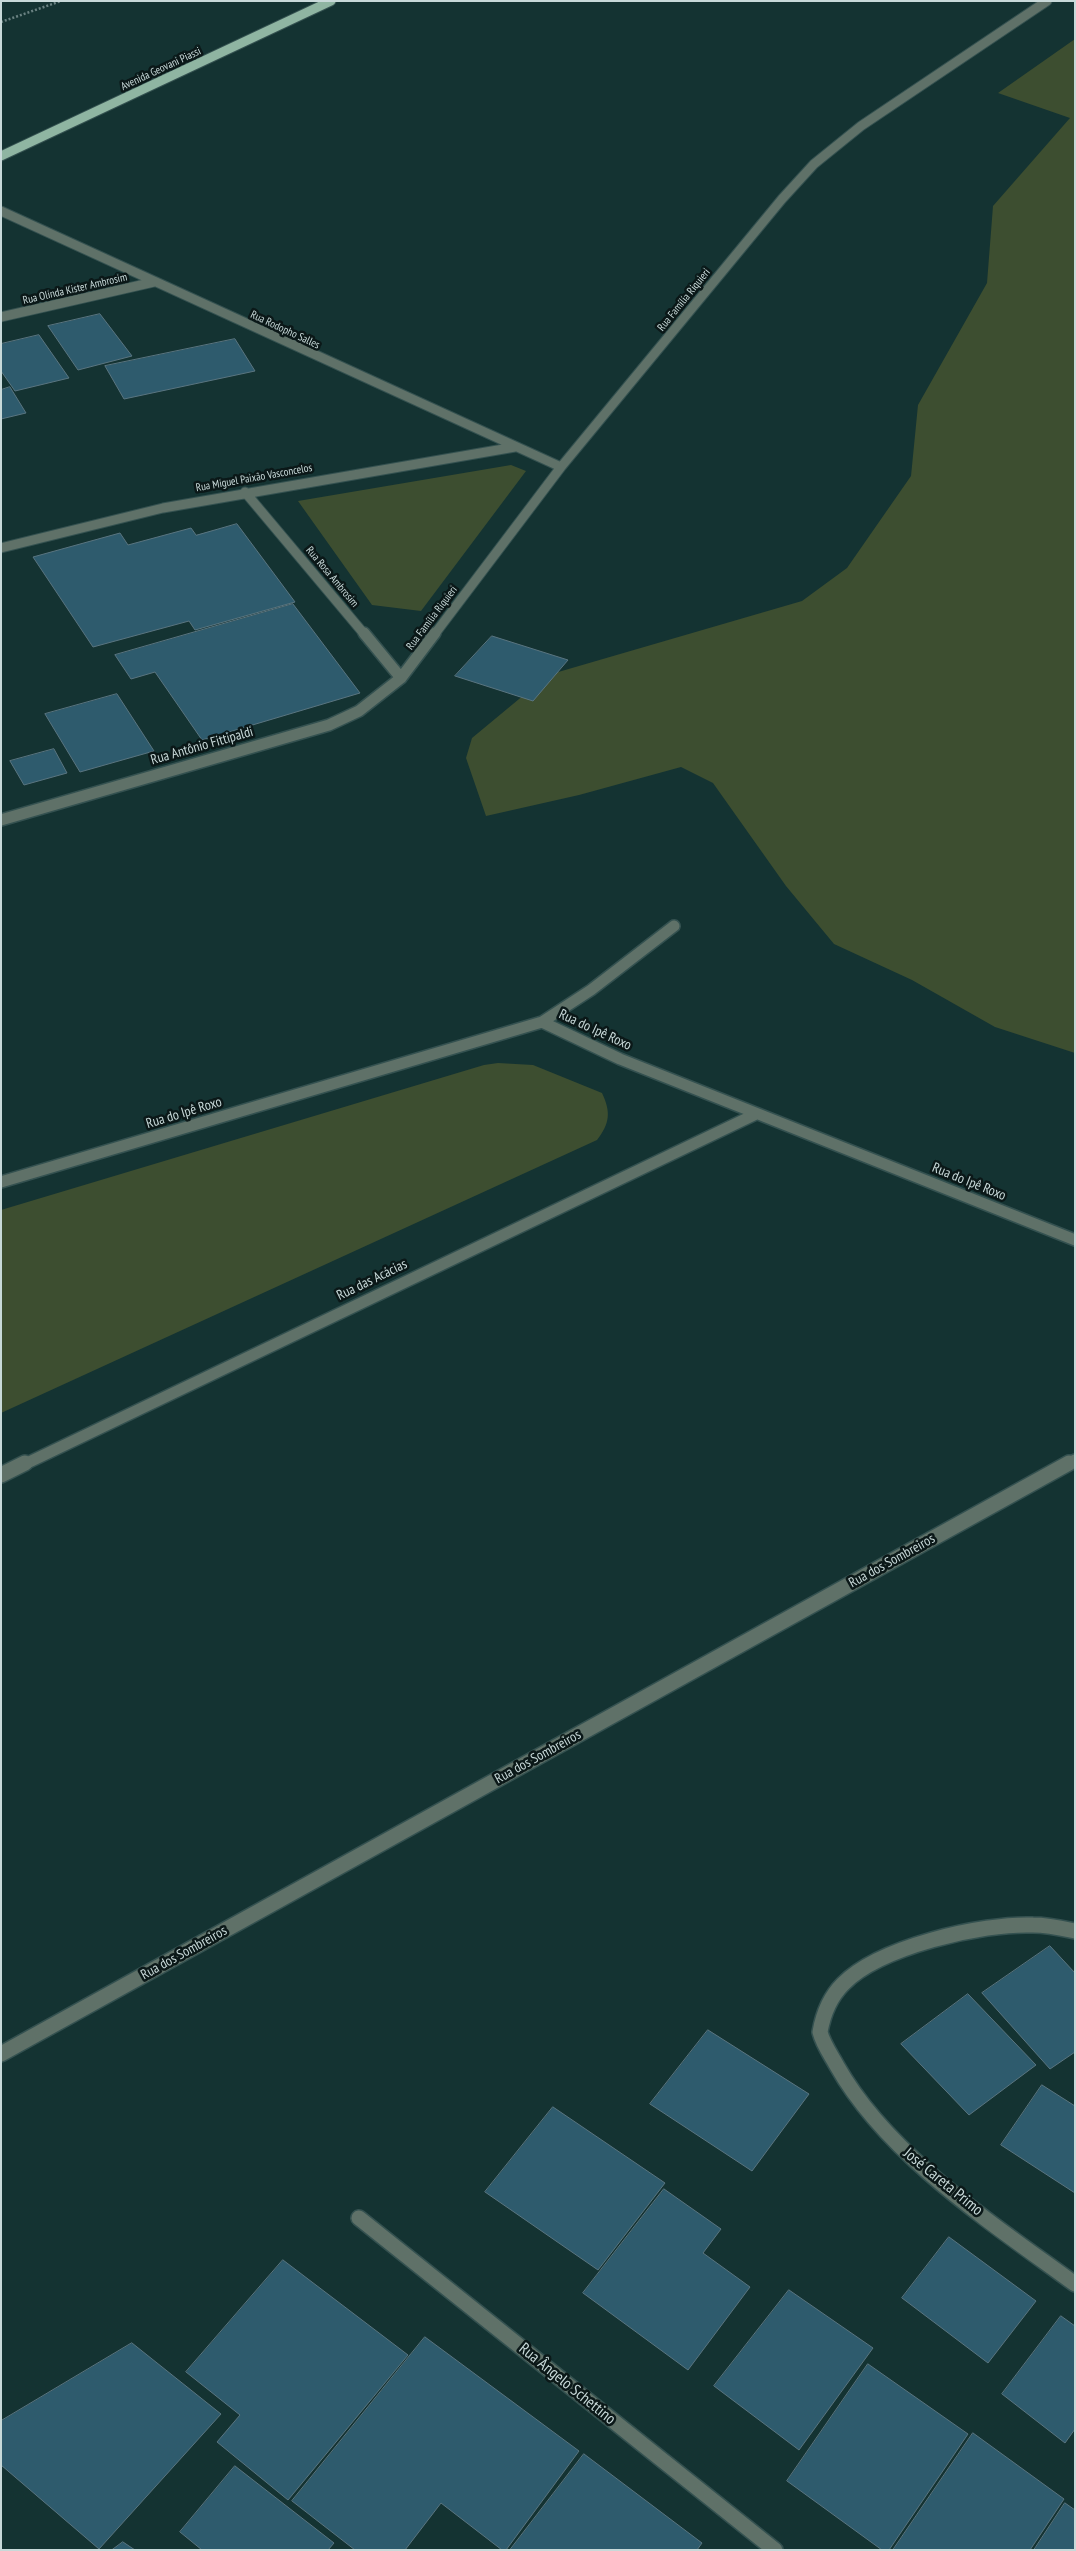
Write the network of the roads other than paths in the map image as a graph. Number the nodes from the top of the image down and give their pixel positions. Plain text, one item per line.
1 (331, 1) edge
2 (1047, 1) edge
3 (1, 156) edge
4 (1, 210) edge
5 (154, 282) junction
6 (1, 317) edge
7 (515, 447) junction
8 (561, 467) junction
9 (245, 492) junction
10 (1, 548) edge
11 (400, 678) junction
12 (1, 820) edge
13 (674, 926) dead end
14 (542, 1022) junction
15 (756, 1114) junction
16 (1, 1182) edge
17 (1075, 1240) edge
18 (1075, 1460) edge
19 (1, 1475) edge
20 (1075, 1931) edge
21 (1, 2054) edge
22 (360, 2218) dead end
23 (1075, 2284) edge
24 (775, 2550) edge

1 - 3 main road, Avenida Geovani Piassi
2 - 8 street, Rua Família Riquieri
4 - 5 street, Rua Rodopho Salles
5 - 6 street, Rua Olinda Kister Ambrosim
5 - 7 street, Rua Rodopho Salles
7 - 8 street, Rua Rodopho Salles
7 - 9 street, Rua Miguel Paixão Vasconcelos
8 - 11 street, Rua Família Riquieri
9 - 10 street, Rua Miguel Paixão Vasconcelos
9 - 11 street, Rua Rosa Ambrosim
11 - 12 street, Rua Antônio Fittipaldi
13 - 14 street
14 - 15 street, Rua do Ipê Roxo
14 - 16 street, Rua do Ipê Roxo
15 - 17 street, Rua do Ipê Roxo
15 - 19 street, Rua das Acácias
18 - 21 street, Rua dos Sombreiros
20 - 23 street, José Careta Primo
22 - 24 street, Rua Ângelo Schettino

